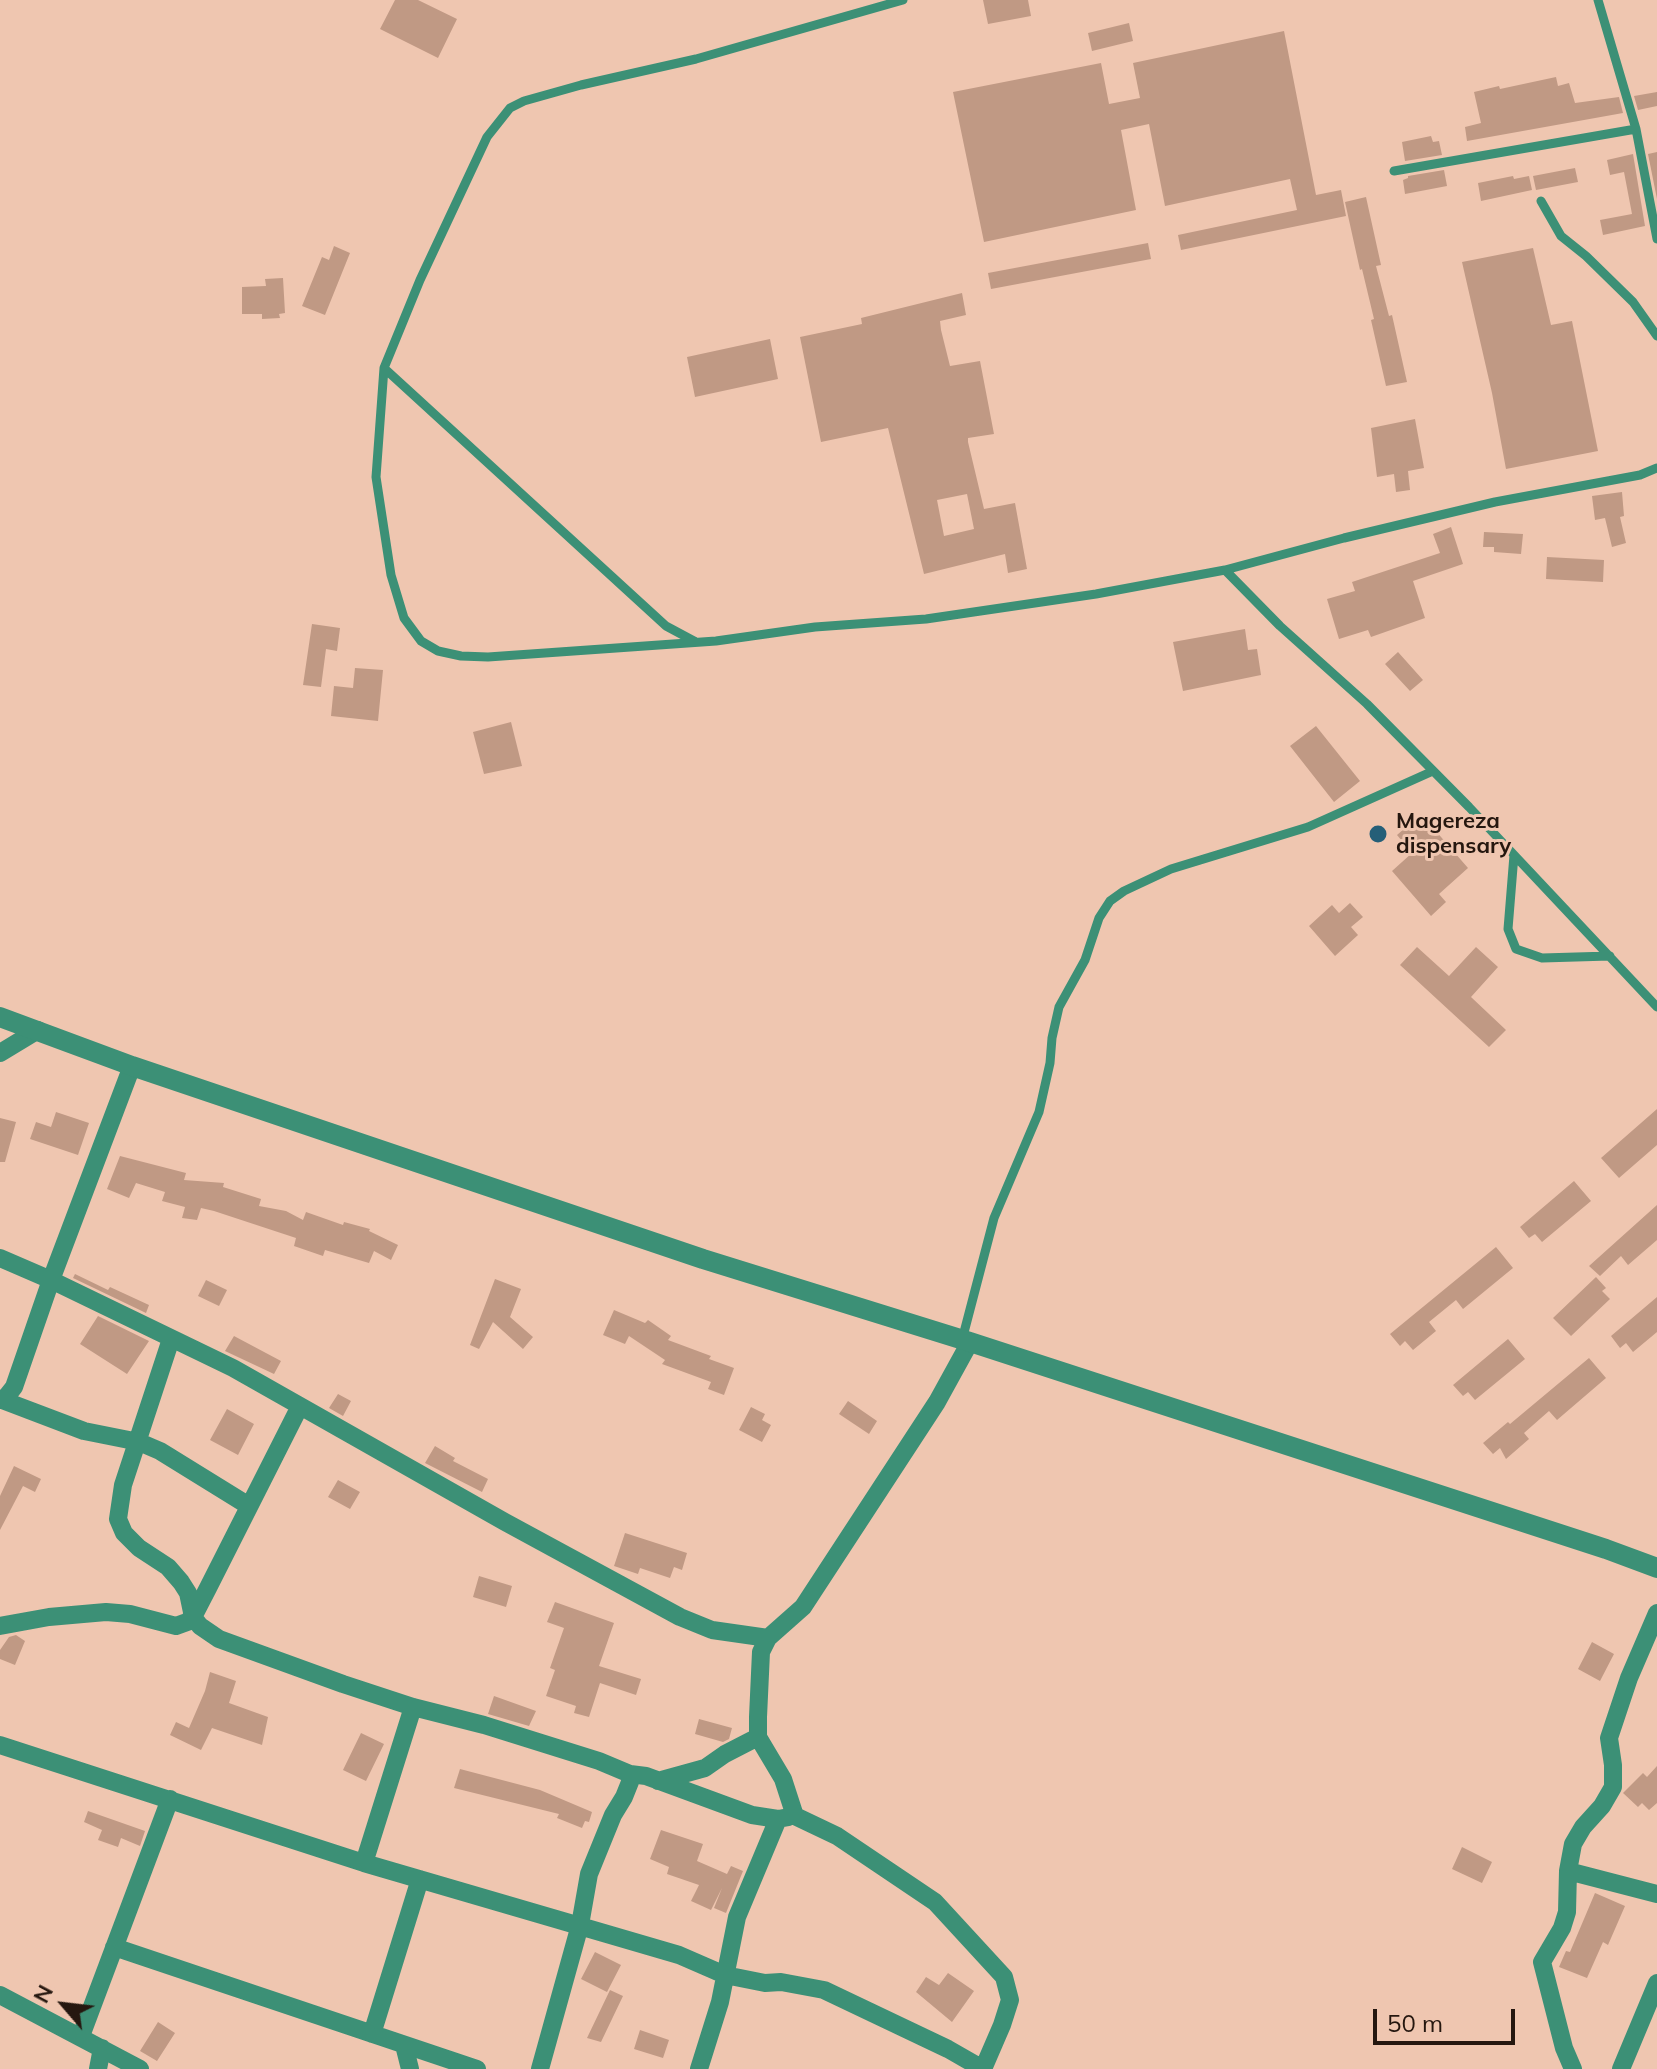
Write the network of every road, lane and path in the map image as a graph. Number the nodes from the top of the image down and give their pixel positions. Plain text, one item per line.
1 (903, 0) edge
2 (1598, 0) edge
3 (1636, 129) junction
4 (1394, 171) dead end
5 (1541, 201) dead end
6 (1657, 239) edge
7 (1657, 336) edge
8 (384, 368) junction
9 (1657, 468) edge
10 (1225, 570) junction
11 (697, 642) junction
12 (1433, 771) junction
13 (1514, 855) junction
14 (1610, 956) junction
15 (1657, 1007) edge
16 (0, 1017) edge
17 (38, 1030) junction
18 (0, 1053) edge
19 (132, 1066) junction
20 (0, 1258) edge
21 (51, 1280) junction
22 (171, 1339) junction
23 (966, 1341) junction
24 (1, 1400) edge
25 (299, 1408) junction
26 (139, 1442) junction
27 (249, 1506) junction
28 (1657, 1568) edge
29 (1657, 1613) edge
30 (193, 1617) junction
31 (0, 1626) edge
32 (768, 1638) junction
33 (413, 1707) junction
34 (758, 1737) junction
35 (0, 1745) edge
36 (630, 1774) junction
37 (658, 1781) junction
38 (170, 1799) junction
39 (787, 1818) junction
40 (364, 1863) junction
41 (1568, 1871) junction
42 (420, 1879) junction
43 (1657, 1894) edge
44 (580, 1925) junction
45 (114, 1947) junction
46 (725, 1975) junction
47 (1657, 1983) edge
48 (0, 1995) edge
49 (372, 2034) junction
50 (81, 2036) junction
51 (404, 2045) junction
52 (102, 2048) junction
53 (98, 2069) edge
54 (140, 2069) edge
55 (410, 2069) edge
56 (477, 2069) edge
57 (540, 2069) edge
58 (699, 2069) edge
59 (983, 2069) edge
60 (1573, 2069) edge
61 (1621, 2069) edge

1 - 8 lane
2 - 3 lane
3 - 4 lane
3 - 6 lane
5 - 7 lane
8 - 11 lane
8 - 11 lane
9 - 10 lane
10 - 11 lane
10 - 12 lane
12 - 13 lane
12 - 23 lane
13 - 14 lane
13 - 14 lane
14 - 15 lane
16 - 17 street
17 - 18 street
17 - 19 street
19 - 21 street
19 - 23 street
20 - 21 street
21 - 22 street
21 - 24 street
22 - 25 street
22 - 26 street
23 - 28 street
23 - 32 street
24 - 26 street
25 - 27 street
25 - 32 street
26 - 27 street
26 - 30 street
27 - 30 street
29 - 41 street
30 - 31 street
30 - 33 street
32 - 34 street
33 - 36 street
33 - 40 street
34 - 37 street
34 - 39 street
35 - 38 street
36 - 37 street
36 - 44 street
37 - 39 street
38 - 40 street
38 - 45 street
39 - 46 street
39 - 59 street
40 - 42 street
41 - 43 street
41 - 60 street
42 - 44 street
42 - 49 street
44 - 46 street
44 - 57 street
45 - 49 street
45 - 50 street
46 - 58 street
46 - 59 street
47 - 61 street
48 - 50 street
49 - 51 street
50 - 52 street
51 - 55 street
51 - 56 street
52 - 53 street
52 - 54 street

